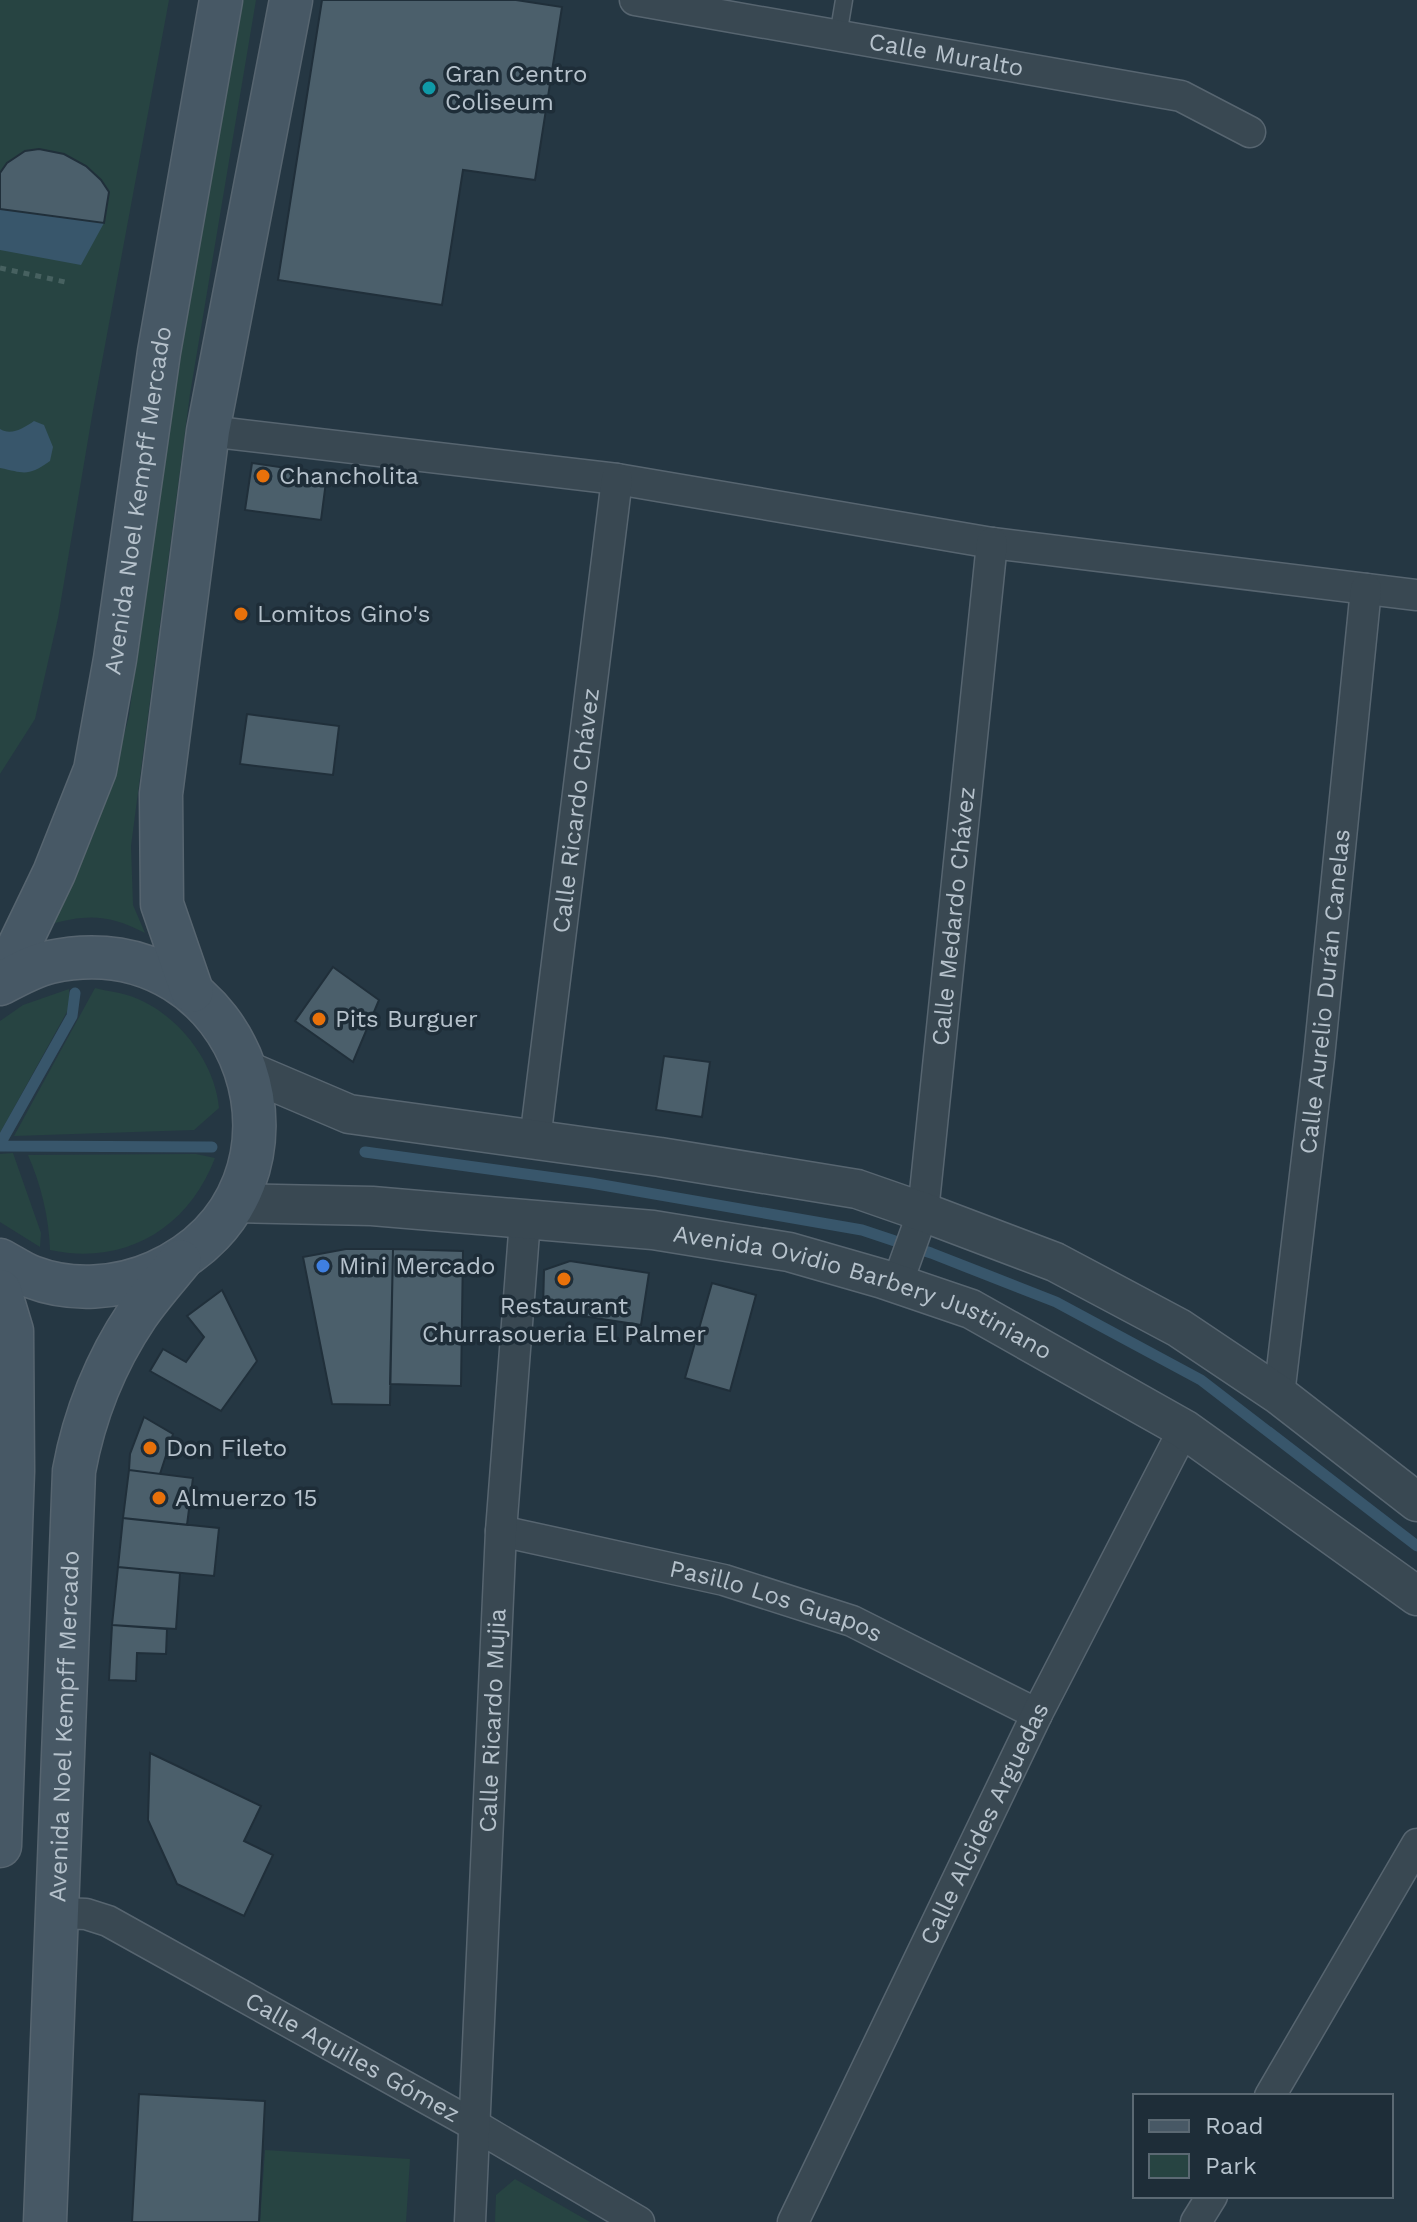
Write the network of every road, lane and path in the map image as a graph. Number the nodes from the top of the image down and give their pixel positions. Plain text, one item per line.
1 (221, 0) edge
2 (291, 0) edge
3 (635, 0) edge
4 (844, 0) edge
5 (838, 36) junction
6 (1250, 132) dead end
7 (0, 268) edge
8 (70, 283) dead end
9 (208, 431) junction
10 (617, 479) junction
11 (992, 543) junction
12 (1366, 589) junction
13 (1417, 595) edge
14 (0, 984) edge
15 (192, 991) junction
16 (248, 1071) junction
17 (535, 1140) junction
18 (234, 1203) junction
19 (525, 1220) junction
20 (910, 1248) junction
21 (0, 1260) edge
22 (180, 1261) junction
23 (0, 1291) edge
24 (1279, 1395) junction
25 (1184, 1429) junction
26 (1417, 1502) edge
27 (501, 1531) junction
28 (1417, 1596) edge
29 (1037, 1714) junction
30 (1417, 1844) edge
31 (0, 1846) edge
32 (59, 1913) junction
33 (1271, 2094) edge
34 (476, 2126) junction
35 (1211, 2198) edge
36 (45, 2222) edge
37 (470, 2222) edge
38 (639, 2222) edge
39 (793, 2222) edge
40 (1196, 2222) edge

1 - 14 main road, Avenida Noel Kempff Mercado
2 - 9 main road
3 - 5 street, Calle Muralto
4 - 5 lane
5 - 6 street, Calle Muralto
7 - 8 path
9 - 10 street
9 - 15 main road
10 - 11 street
10 - 17 street, Calle Ricardo Chávez
11 - 12 street
11 - 20 street, Calle Medardo Chávez
12 - 13 street
12 - 24 street, Calle Aurelio Durán Canelas
14 - 15 main road
15 - 16 main road
16 - 17 street, Avenida Ovidio Barbery Justiniano
16 - 18 main road
17 - 20 street, Avenida Ovidio Barbery Justiniano
18 - 19 street, Avenida Ovidio Barbery Justiniano
18 - 22 main road
19 - 20 street, Avenida Ovidio Barbery Justiniano
19 - 27 street, Calle Ricardo Mujia
20 - 24 street, Avenida Ovidio Barbery Justiniano
20 - 25 street, Avenida Ovidio Barbery Justiniano
21 - 22 main road
22 - 32 main road, Avenida Noel Kempff Mercado
23 - 31 main road
24 - 26 street, Avenida Ovidio Barbery Justiniano
25 - 28 street, Avenida Ovidio Barbery Justiniano
25 - 29 street, Calle Alcides Arguedas
27 - 29 street, Pasillo Los Guapos
27 - 34 street, Calle Ricardo Mujia
29 - 39 street, Calle Alcides Arguedas
30 - 33 street
32 - 34 street, Calle Aquiles Gómez
32 - 36 main road, Avenida Noel Kempff Mercado
34 - 37 street, Calle Ricardo Mujia
34 - 38 street, Calle Aquiles Gómez
35 - 40 street

